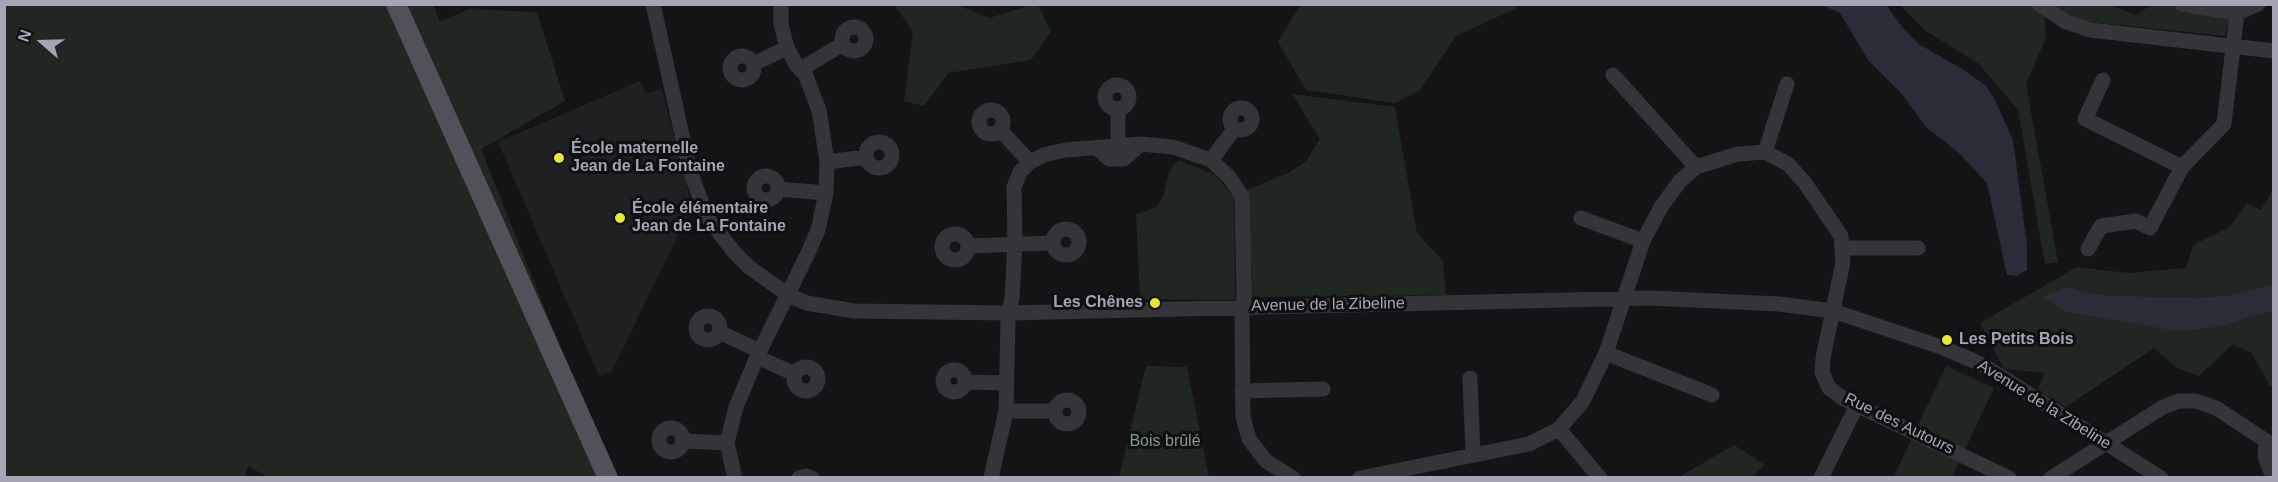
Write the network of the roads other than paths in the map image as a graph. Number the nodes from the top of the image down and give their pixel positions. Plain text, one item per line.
1 (396, 4) edge
2 (653, 4) edge
3 (781, 4) edge
4 (2040, 4) edge
5 (2182, 4) edge
6 (2258, 4) edge
7 (2237, 13) junction
8 (843, 44) dead end
9 (2234, 46) junction
10 (787, 48) junction
11 (2274, 51) edge
12 (753, 64) dead end
13 (801, 69) junction
14 (1613, 75) dead end
15 (2103, 80) dead end
16 (1787, 84) dead end
17 (1118, 108) dead end
18 (1235, 128) dead end
19 (1000, 130) dead end
20 (1141, 144) junction
21 (1118, 147) junction
22 (1098, 149) junction
23 (1765, 152) junction
24 (866, 156) dead end
25 (1211, 160) junction
26 (826, 162) junction
27 (1030, 162) junction
28 (2182, 166) junction
29 (1695, 167) junction
30 (778, 189) dead end
31 (826, 193) junction
32 (1581, 218) dead end
33 (1642, 241) junction
34 (1053, 243) dead end
35 (1015, 244) junction
36 (968, 246) dead end
37 (1842, 248) junction
38 (1918, 248) dead end
39 (2088, 249) dead end
40 (788, 295) junction
41 (1622, 300) junction
42 (1242, 308) junction
43 (1833, 311) junction
44 (1009, 313) junction
45 (719, 332) dead end
46 (1606, 353) junction
47 (758, 354) junction
48 (795, 374) dead end
49 (1470, 378) dead end
50 (966, 382) dead end
51 (1005, 382) junction
52 (1323, 389) dead end
53 (1242, 392) junction
54 (1712, 395) dead end
55 (1857, 405) junction
56 (1006, 411) junction
57 (1055, 411) dead end
58 (1559, 429) junction
59 (684, 441) dead end
60 (2105, 442) junction
61 (727, 443) junction
62 (2270, 443) edge
63 (1473, 455) junction
64 (1440, 470) edge
65 (2274, 473) edge
66 (608, 477) edge
67 (735, 477) edge
68 (799, 477) edge
69 (812, 477) edge
70 (991, 477) edge
71 (1293, 477) edge
72 (1360, 477) edge
73 (1600, 477) edge
74 (1821, 477) edge
75 (2009, 477) edge
76 (2051, 477) edge
77 (2161, 477) edge

1 - 66 main road
2 - 40 street, Avenue de la Zibeline
3 - 10 street
4 - 9 street
5 - 7 street
6 - 7 street
7 - 9 street
8 - 13 street
9 - 11 street
9 - 28 street
10 - 12 street
10 - 13 street
13 - 26 street
14 - 29 street
15 - 28 street
16 - 23 street
17 - 21 street
18 - 25 street
19 - 27 street
20 - 21 street
20 - 22 street
20 - 25 street
21 - 22 street
22 - 27 street
23 - 29 street
23 - 37 street
24 - 26 street
25 - 42 street
26 - 31 street
27 - 35 street
28 - 39 street
29 - 33 street
30 - 31 street
31 - 40 street
32 - 33 street
33 - 41 street
34 - 35 street
35 - 36 street
35 - 44 street
37 - 38 street
37 - 43 street, Rue des Autours
40 - 44 street, Avenue de la Zibeline
40 - 47 street
41 - 42 street, Avenue de la Zibeline
41 - 43 street, Avenue de la Zibeline
41 - 46 street
42 - 44 street, Avenue de la Zibeline
42 - 53 street
43 - 55 street, Rue des Autours
43 - 60 street, Avenue de la Zibeline
44 - 51 street
45 - 47 street
46 - 54 street
46 - 58 street
47 - 48 street
47 - 61 street
49 - 63 street
50 - 51 street
51 - 56 street
52 - 53 street
53 - 71 street
55 - 74 street
55 - 75 street, Rue des Autours
56 - 57 street
56 - 70 street
58 - 63 street
58 - 73 street
59 - 61 street
60 - 62 street
60 - 76 street
60 - 77 street, Avenue de la Zibeline
61 - 67 street
62 - 65 street
63 - 64 street
64 - 72 street
68 - 69 street

